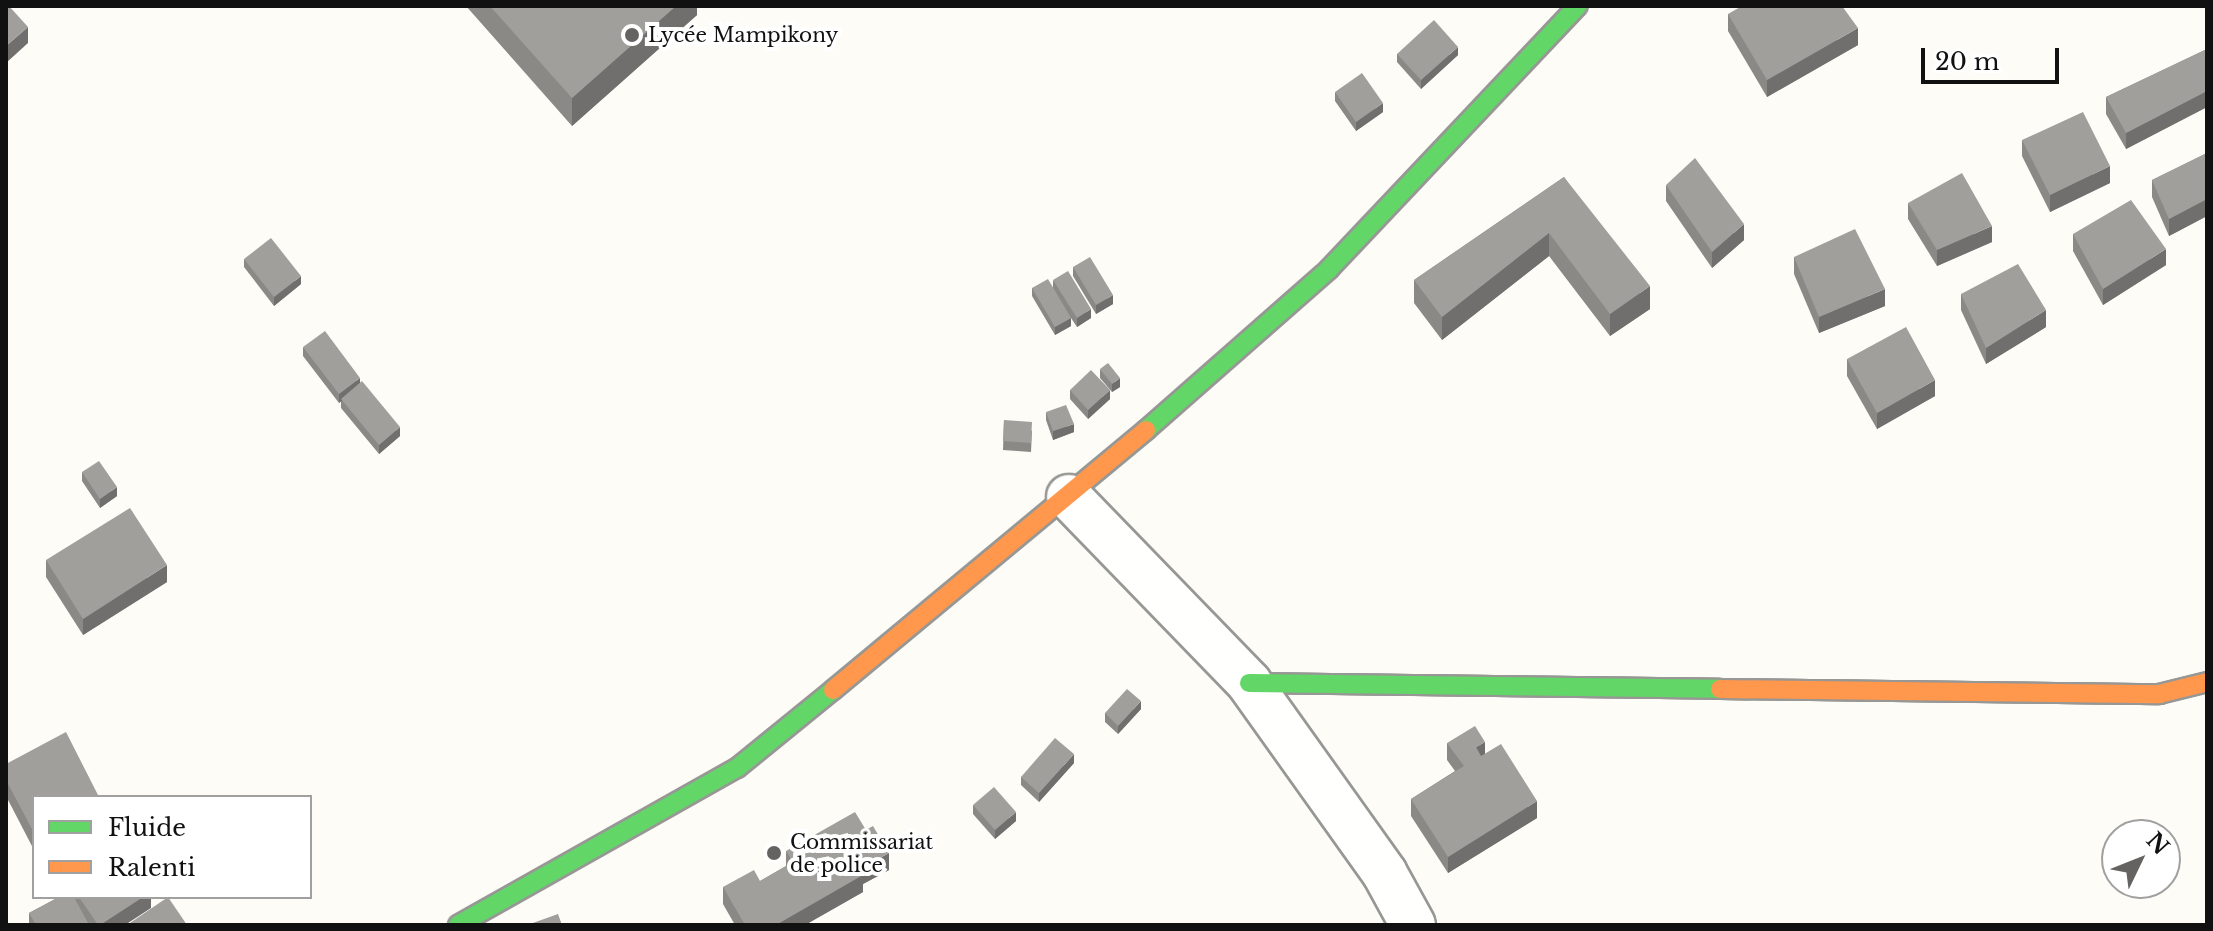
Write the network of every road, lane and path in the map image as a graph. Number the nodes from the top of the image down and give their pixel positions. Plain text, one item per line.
1 (1578, 6) edge
2 (1069, 497) junction
3 (2207, 682) edge
4 (1249, 683) junction
5 (458, 925) edge
6 (1413, 925) edge

1 - 2 main road
2 - 4 street
2 - 5 main road
3 - 4 main road
4 - 6 street

